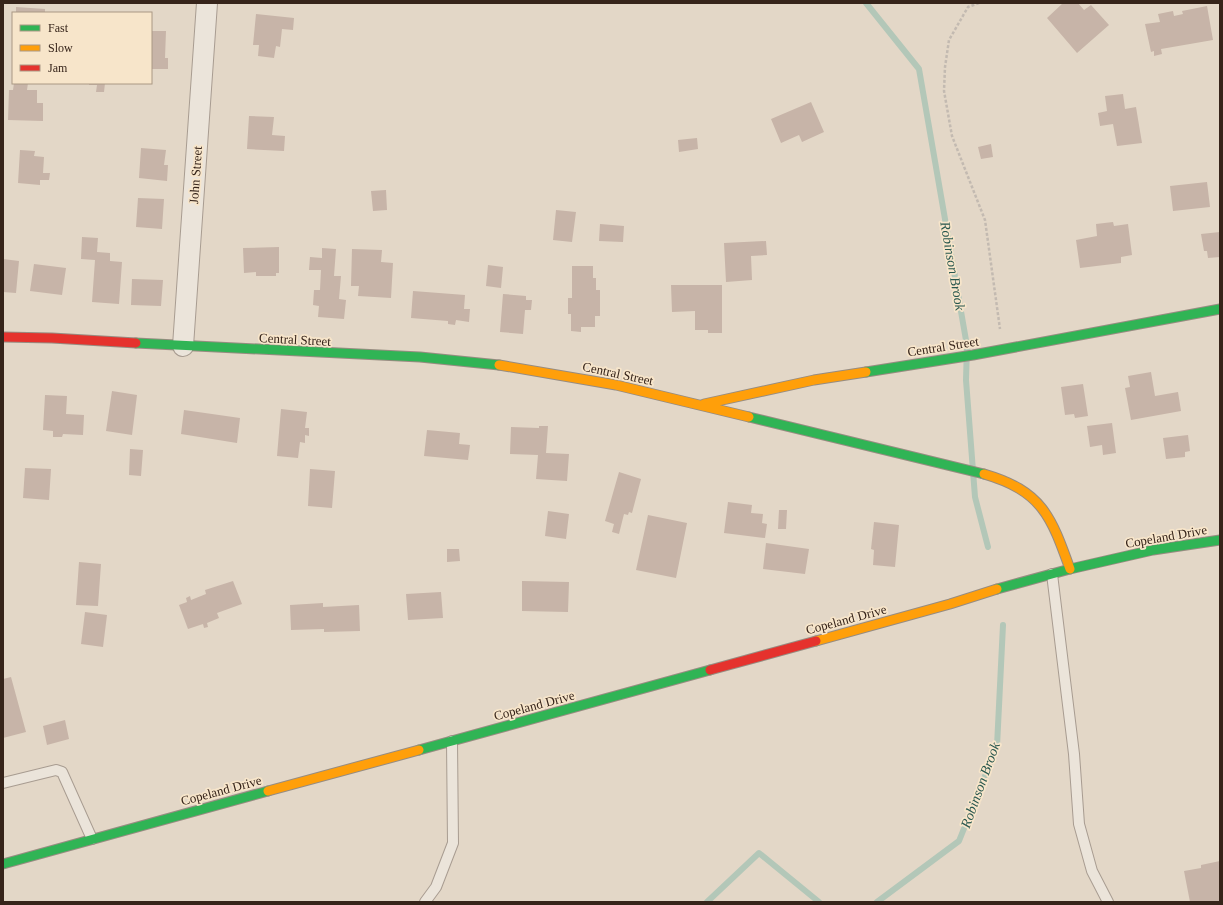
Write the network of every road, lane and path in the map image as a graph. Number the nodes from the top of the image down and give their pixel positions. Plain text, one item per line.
1 (207, 3) edge
2 (979, 3) edge
3 (1220, 309) edge
4 (3, 337) edge
5 (183, 346) junction
6 (1003, 349) junction
7 (700, 405) junction
8 (1220, 540) edge
9 (1070, 569) junction
10 (1052, 574) junction
11 (452, 741) junction
12 (3, 783) edge
13 (92, 839) junction
14 (3, 864) edge
15 (425, 902) edge
16 (1108, 902) edge

1 - 5 street, John Street
2 - 6 path
3 - 6 street, Central Street
4 - 5 street, Central Street
5 - 7 street, Central Street
6 - 7 street, Central Street
7 - 9 street
8 - 9 street, Copeland Drive
9 - 10 street, Copeland Drive
10 - 11 street, Copeland Drive
10 - 16 lane
11 - 13 street, Copeland Drive
11 - 15 lane
12 - 13 lane
13 - 14 street, Copeland Drive

